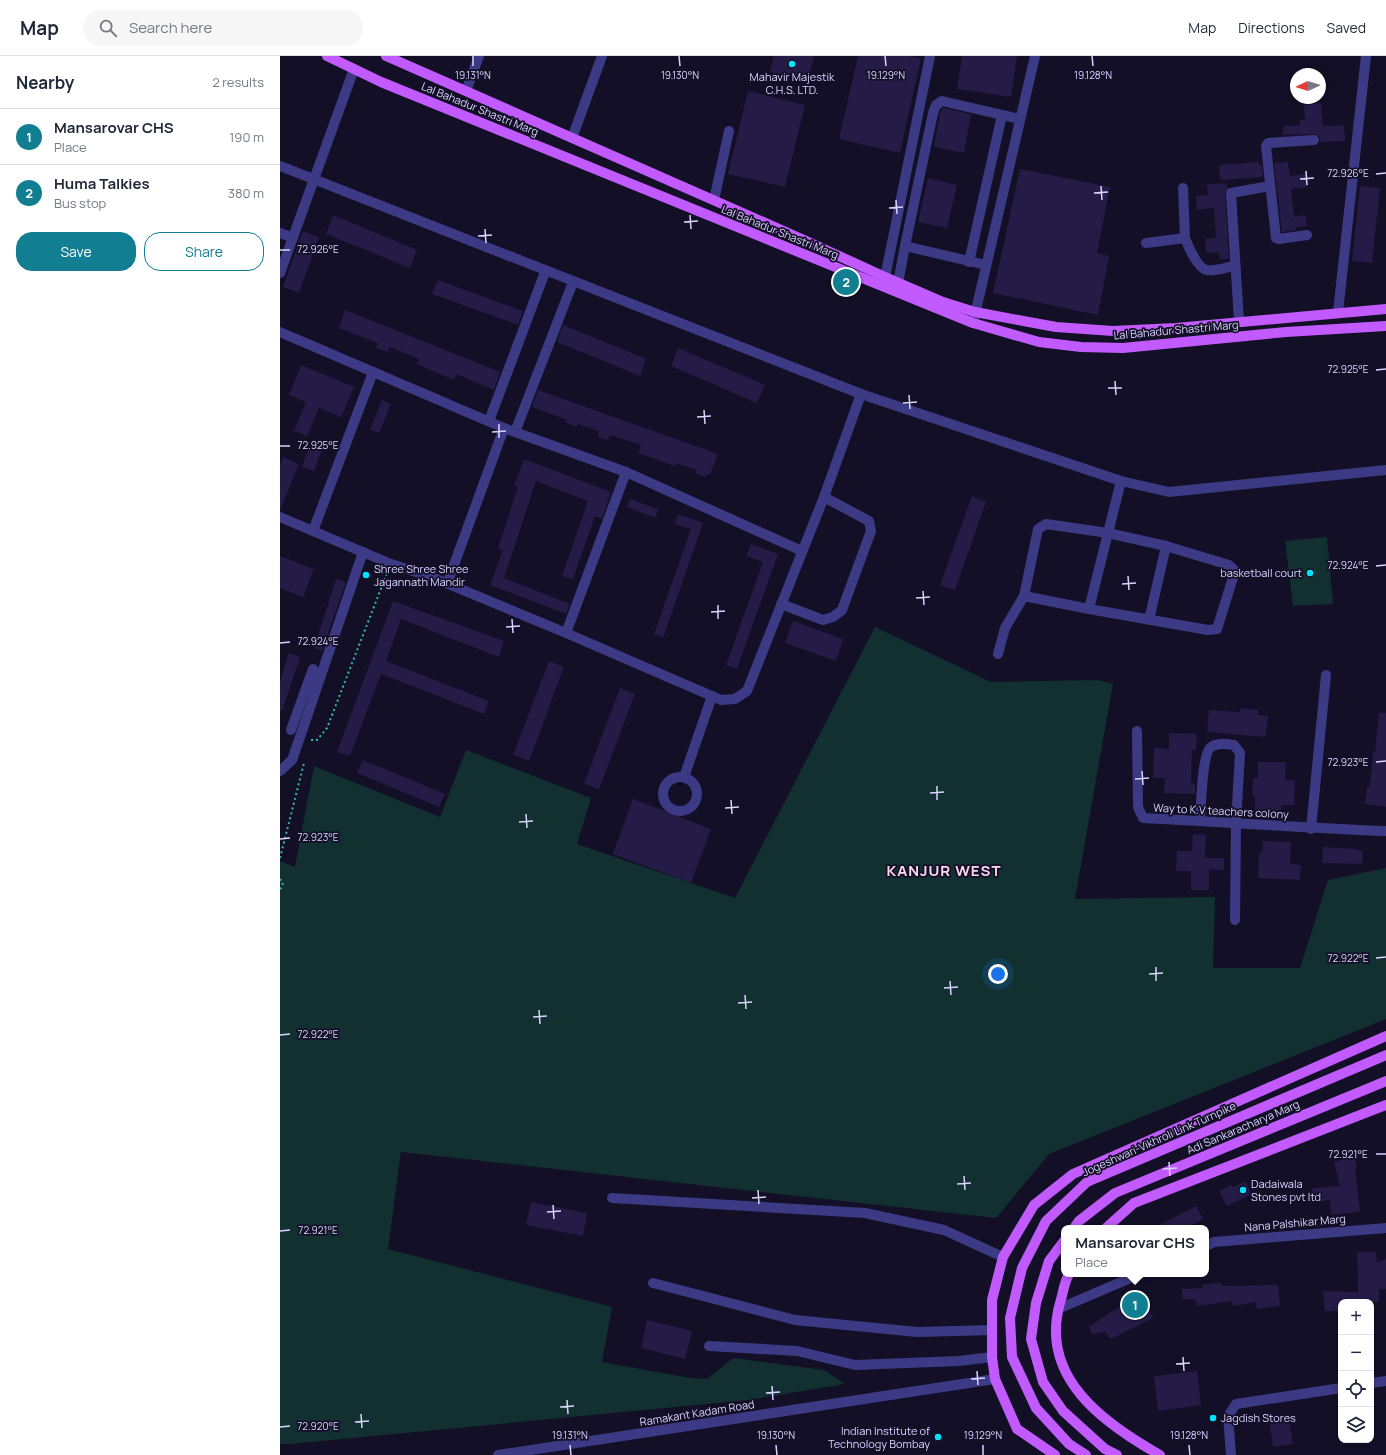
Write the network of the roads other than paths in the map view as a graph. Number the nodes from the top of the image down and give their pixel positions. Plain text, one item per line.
1 (327, 56) edge
2 (386, 56) edge
3 (479, 56) edge
4 (602, 56) edge
5 (930, 56) edge
6 (1035, 56) edge
7 (1366, 56) edge
8 (404, 60) edge
9 (354, 69) junction
10 (466, 91) junction
11 (1002, 115) junction
12 (1020, 119) junction
13 (729, 131) dead end
14 (572, 138) junction
15 (1314, 140) dead end
16 (280, 166) edge
17 (315, 180) junction
18 (1270, 186) junction
19 (1183, 188) dead end
20 (714, 200) junction
21 (280, 233) edge
22 (1307, 235) dead end
23 (293, 238) junction
24 (1186, 238) junction
25 (1146, 243) dead end
26 (905, 246) junction
27 (969, 262) junction
28 (986, 265) junction
29 (1235, 266) junction
30 (545, 272) junction
31 (280, 273) edge
32 (885, 277) junction
33 (573, 282) junction
34 (898, 283) junction
35 (1386, 309) edge
36 (975, 312) junction
37 (1338, 312) junction
38 (1239, 322) junction
39 (973, 323) junction
40 (1386, 326) edge
41 (280, 332) edge
42 (373, 372) junction
43 (861, 394) junction
44 (489, 421) junction
45 (504, 428) junction
46 (515, 432) junction
47 (1386, 470) edge
48 (626, 472) junction
49 (1121, 481) junction
50 (824, 497) junction
51 (281, 520) edge
52 (313, 531) junction
53 (1108, 533) junction
54 (1166, 546) junction
55 (802, 551) junction
56 (363, 552) junction
57 (446, 584) junction
58 (1024, 596) junction
59 (781, 604) junction
60 (1089, 609) junction
61 (1149, 620) junction
62 (566, 633) junction
63 (998, 654) dead end
64 (313, 669) dead end
65 (1326, 676) dead end
66 (313, 683) junction
67 (712, 696) junction
68 (302, 714) junction
69 (291, 730) dead end
70 (1137, 730) dead end
71 (280, 771) edge
72 (684, 777) dead end
73 (1200, 821) junction
74 (1236, 822) junction
75 (1311, 828) junction
76 (1386, 831) edge
77 (1235, 920) dead end
78 (1386, 1036) edge
79 (1386, 1055) edge
80 (1386, 1081) edge
81 (1386, 1105) edge
82 (612, 1198) dead end
83 (1076, 1225) edge
84 (1109, 1225) edge
85 (1386, 1228) edge
86 (1209, 1244) edge
87 (1061, 1245) edge
88 (1003, 1257) junction
89 (1068, 1277) edge
90 (1133, 1277) edge
91 (653, 1283) dead end
92 (1058, 1309) junction
93 (992, 1330) junction
94 (709, 1346) dead end
95 (992, 1357) junction
96 (995, 1379) junction
97 (1386, 1381) edge
98 (1374, 1383) edge
99 (1338, 1388) edge
100 (498, 1455) edge
101 (1055, 1455) edge
102 (1086, 1455) edge
103 (1117, 1455) edge
104 (1160, 1455) edge
105 (1231, 1455) edge

1 - 9 main road, Lal Bahadur Shastri Marg
2 - 8 main road, Lal Bahadur Shastri Marg
3 - 10 street
4 - 14 street
5 - 32 street
6 - 12 street
7 - 37 street
8 - 10 main road, Lal Bahadur Shastri Marg
9 - 17 street
9 - 39 main road, Lal Bahadur Shastri Marg
10 - 14 main road, Lal Bahadur Shastri Marg
11 - 12 street
11 - 26 street
11 - 27 street
12 - 28 street
13 - 20 street
14 - 20 main road, Lal Bahadur Shastri Marg
15 - 18 street
16 - 17 street
17 - 23 street
17 - 30 street
18 - 22 street
18 - 29 street
19 - 24 street
20 - 32 main road, Lal Bahadur Shastri Marg
21 - 23 street
23 - 31 street
24 - 25 street
24 - 29 street
26 - 27 street
26 - 34 street
27 - 28 street
28 - 36 street
29 - 38 street
30 - 33 street
30 - 44 street
32 - 34 main road, Lal Bahadur Shastri Marg
33 - 43 street
33 - 46 street
34 - 36 main road, Lal Bahadur Shastri Marg
35 - 37 main road, Lal Bahadur Shastri Marg
36 - 38 main road, Lal Bahadur Shastri Marg
36 - 39 street
37 - 38 main road, Lal Bahadur Shastri Marg
39 - 40 main road, Lal Bahadur Shastri Marg
41 - 42 street
42 - 44 street
42 - 52 street
43 - 49 street
43 - 50 street
44 - 45 street
45 - 46 street
45 - 57 street
46 - 48 street
47 - 49 street
48 - 55 street
48 - 62 street
49 - 53 street
50 - 55 street
50 - 59 street
51 - 52 street
52 - 56 street
53 - 54 street
53 - 58 street
53 - 60 street
54 - 61 street
54 - 61 street
55 - 59 street
56 - 57 street
56 - 66 street
57 - 62 street
58 - 60 street
58 - 63 street
59 - 67 street
60 - 61 street
62 - 67 street
64 - 66 street
65 - 75 street
66 - 68 street
67 - 72 street
68 - 69 street
68 - 71 street
70 - 73 street, Way to K.V teachers colony
73 - 74 street, Way to K.V teachers colony
73 - 74 street
74 - 75 street, Way to K.V teachers colony
74 - 77 street
75 - 76 street, Way to K.V teachers colony
78 - 88 main road
79 - 102 main road, Jogeshwari-Vikhroli Link Turnpike
80 - 83 main road, Adi Sankaracharya Marg
81 - 84 main road
82 - 88 street
85 - 86 street, Nana Palshikar Marg
87 - 103 main road
88 - 93 main road
89 - 92 main road
90 - 92 street
91 - 93 street
92 - 104 main road
93 - 95 main road
94 - 95 street
95 - 96 main road
96 - 100 street, Ramakant Kadam Road
96 - 101 main road
97 - 98 street
99 - 105 street

